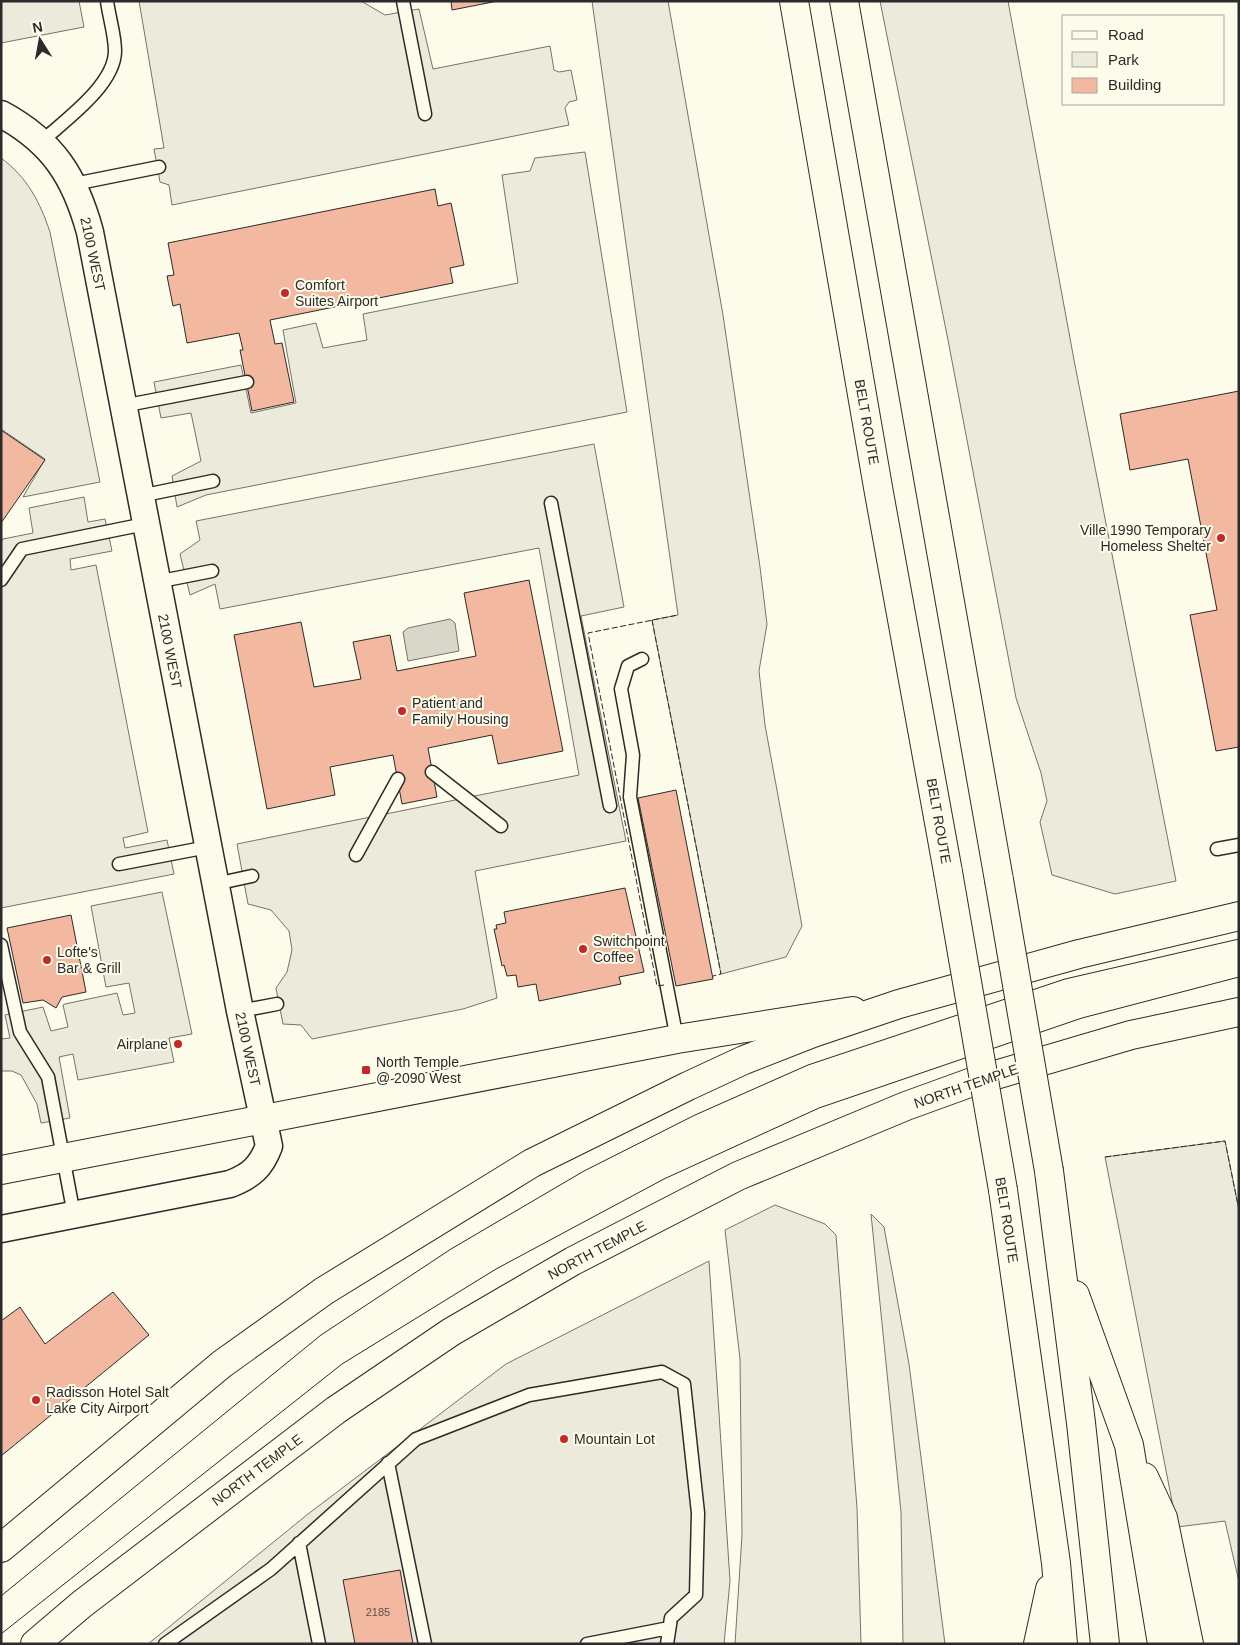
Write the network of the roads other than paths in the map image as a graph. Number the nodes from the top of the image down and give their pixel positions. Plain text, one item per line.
1 (107, 1) edge
2 (403, 1) edge
3 (794, 1) edge
4 (844, 1) edge
5 (1, 114) edge
6 (425, 114) dead end
7 (41, 142) junction
8 (159, 167) dead end
9 (74, 184) junction
10 (247, 382) dead end
11 (122, 406) junction
12 (213, 480) dead end
13 (140, 496) junction
14 (550, 504) dead end
15 (145, 524) junction
16 (212, 571) dead end
17 (1, 580) edge
18 (156, 582) junction
19 (642, 660) dead end
20 (432, 772) dead end
21 (398, 779) dead end
22 (610, 806) dead end
23 (501, 826) dead end
24 (1239, 845) edge
25 (208, 846) junction
26 (1217, 849) dead end
27 (356, 855) dead end
28 (119, 864) dead end
29 (252, 876) dead end
30 (215, 884) junction
31 (1239, 916) edge
32 (1, 945) edge
33 (277, 1004) dead end
34 (899, 1004) junction
35 (240, 1011) junction
36 (1239, 1012) edge
37 (677, 1039) junction
38 (263, 1119) junction
39 (63, 1158) junction
40 (1, 1170) edge
41 (74, 1215) junction
42 (1, 1229) edge
43 (1058, 1245) junction
44 (1129, 1445) junction
45 (388, 1462) junction
46 (299, 1543) junction
47 (1, 1548) edge
48 (1056, 1563) junction
49 (669, 1628) junction
50 (35, 1644) edge
51 (165, 1644) edge
52 (319, 1644) edge
53 (425, 1644) edge
54 (587, 1644) edge
55 (667, 1644) edge
56 (1038, 1644) edge
57 (1063, 1644) edge
58 (1105, 1644) edge
59 (1162, 1644) edge
60 (1189, 1644) edge

1 - 7 lane
2 - 6 lane
3 - 48 main road, BELT ROUTE, bridge
4 - 43 main road, bridge
5 - 7 street, 2100 WEST
7 - 9 street, 2100 WEST
8 - 9 lane
9 - 11 street, 2100 WEST
10 - 11 lane
11 - 13 street, 2100 WEST
12 - 13 lane
13 - 15 street, 2100 WEST
14 - 22 lane
15 - 17 lane
15 - 18 street, 2100 WEST
16 - 18 lane
18 - 25 street, 2100 WEST
19 - 37 lane
20 - 23 lane
21 - 27 lane
24 - 26 lane
25 - 28 lane
25 - 30 street, 2100 WEST
29 - 30 lane
30 - 35 street, 2100 WEST
31 - 34 main road
32 - 39 lane
33 - 35 lane
34 - 37 main road
34 - 47 main road
35 - 38 street, 2100 WEST
36 - 50 main road, NORTH TEMPLE
37 - 38 main road
38 - 39 main road
38 - 41 street
39 - 40 main road
39 - 41 lane
41 - 42 street
43 - 44 main road
43 - 58 main road
44 - 59 main road
44 - 60 main road
45 - 46 lane
45 - 49 lane
45 - 53 lane
46 - 51 lane
46 - 52 lane
48 - 56 main road
48 - 57 main road, BELT ROUTE
49 - 54 lane
49 - 55 lane

